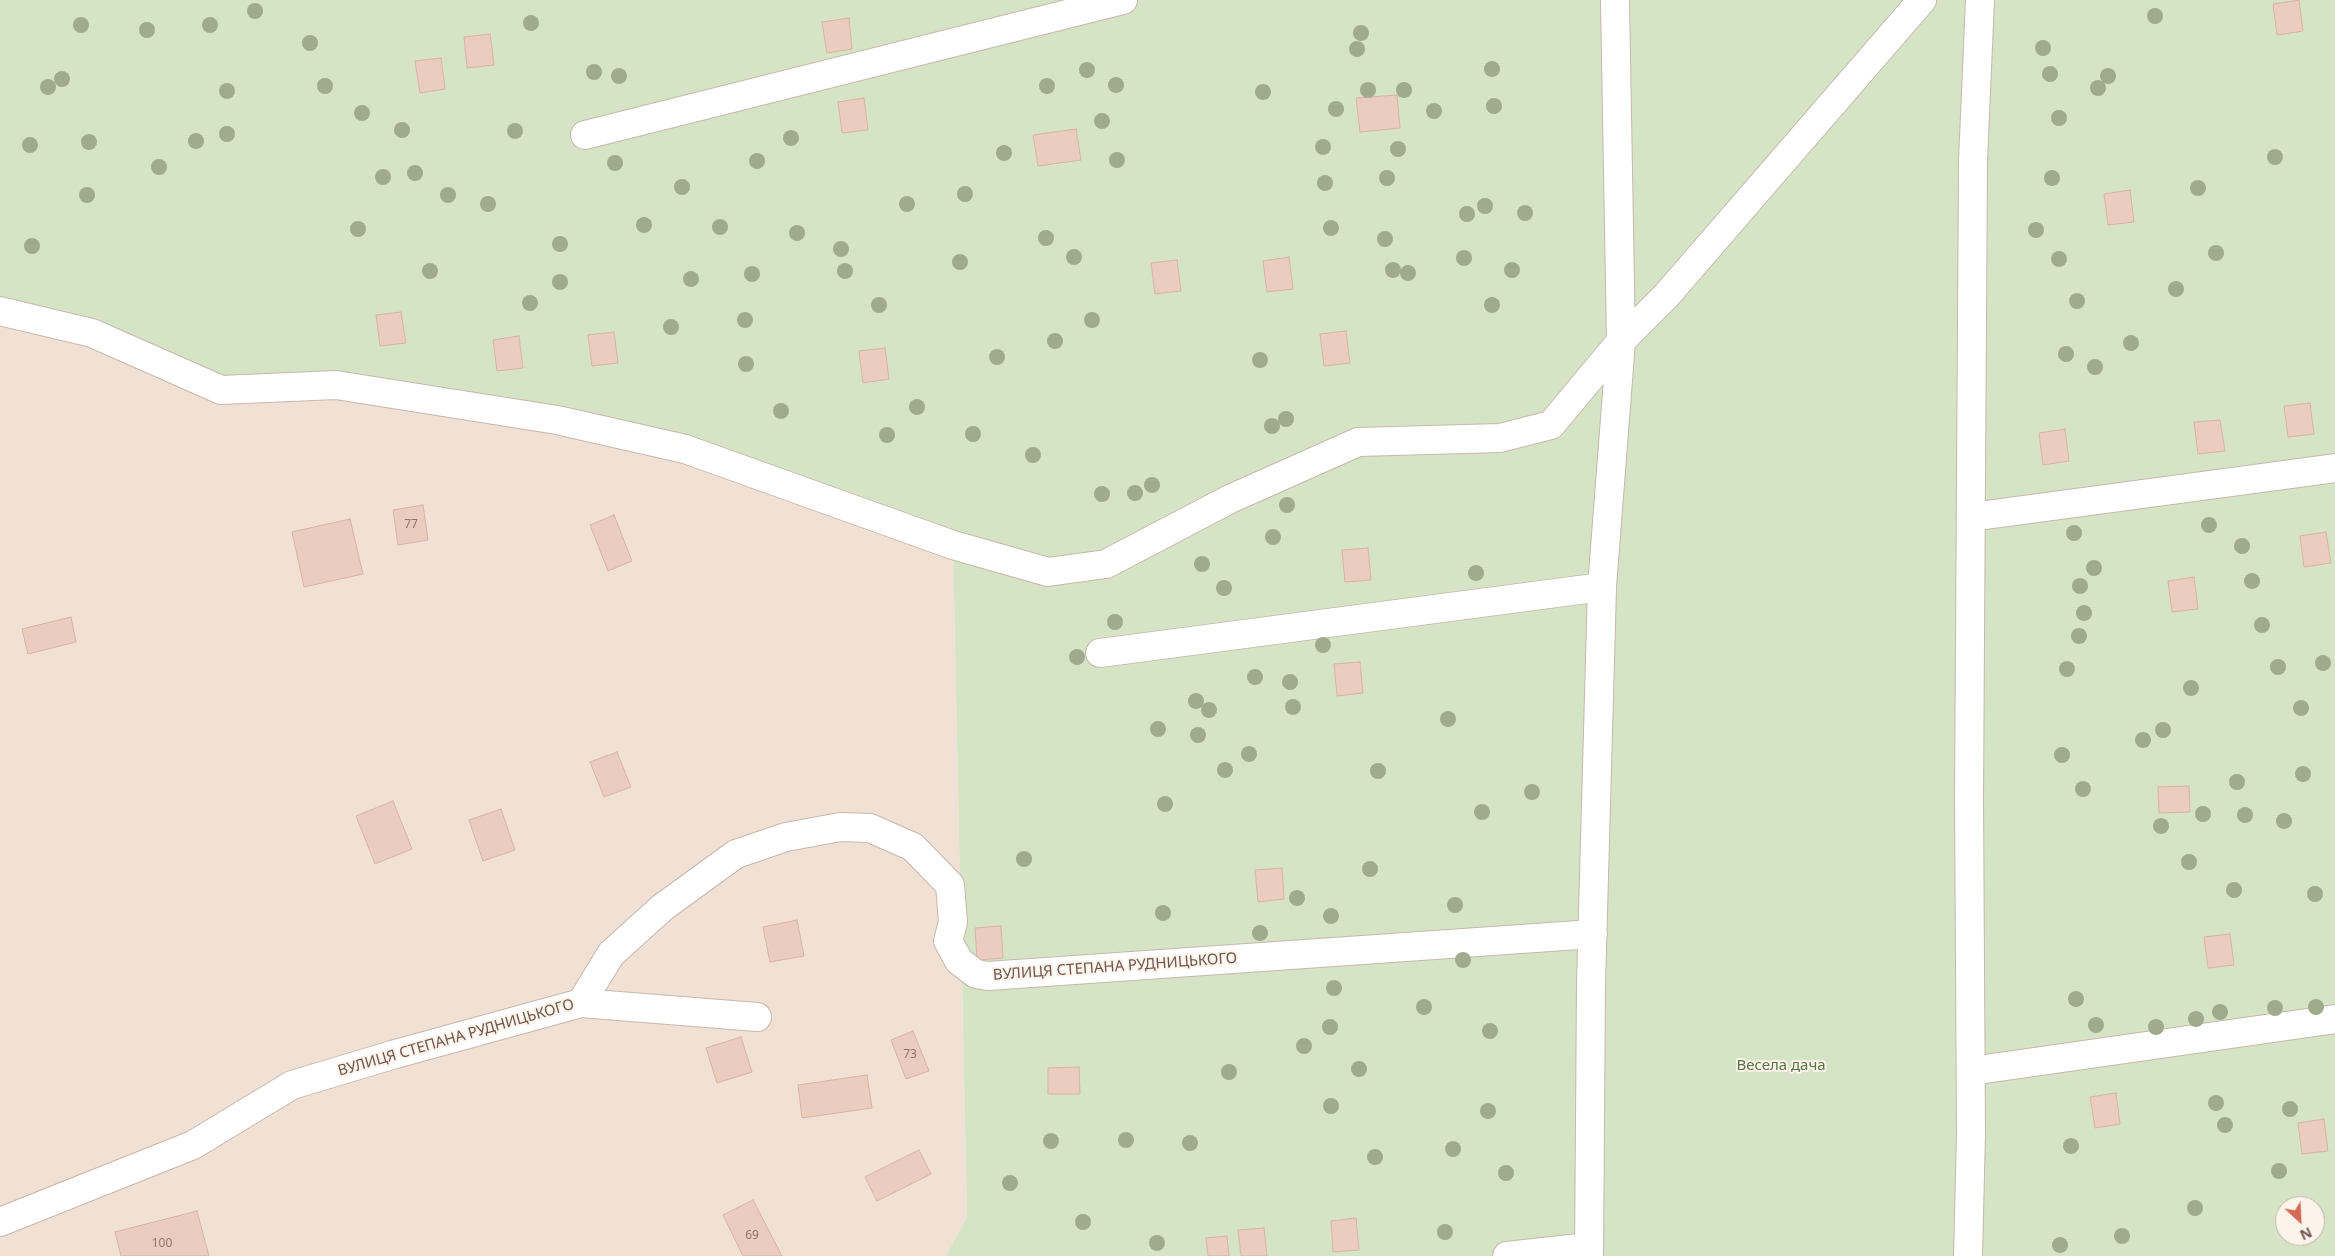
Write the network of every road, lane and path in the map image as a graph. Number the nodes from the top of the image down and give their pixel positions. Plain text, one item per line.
1 (1123, 0) edge
2 (1615, 0) edge
3 (1922, 0) edge
4 (1980, 0) edge
5 (585, 135) dead end
6 (0, 311) edge
7 (1621, 341) junction
8 (2335, 468) edge
9 (1971, 518) junction
10 (1602, 587) junction
11 (1100, 653) dead end
12 (1593, 934) junction
13 (581, 1003) junction
14 (757, 1017) dead end
15 (2335, 1019) edge
16 (1970, 1071) junction
17 (0, 1222) edge
18 (1589, 1252) edge
19 (1507, 1256) edge
20 (1968, 1256) edge

1 - 5 street
2 - 7 street
3 - 7 street
4 - 9 street
6 - 7 street
7 - 10 street
8 - 9 street
9 - 16 street
10 - 11 street
10 - 12 street
12 - 13 street, ВУЛИЦЯ СТЕПАНА РУДНИЦЬКОГО
12 - 18 street
13 - 14 street
13 - 17 street, ВУЛИЦЯ СТЕПАНА РУДНИЦЬКОГО
15 - 16 street
16 - 20 street
18 - 19 street

